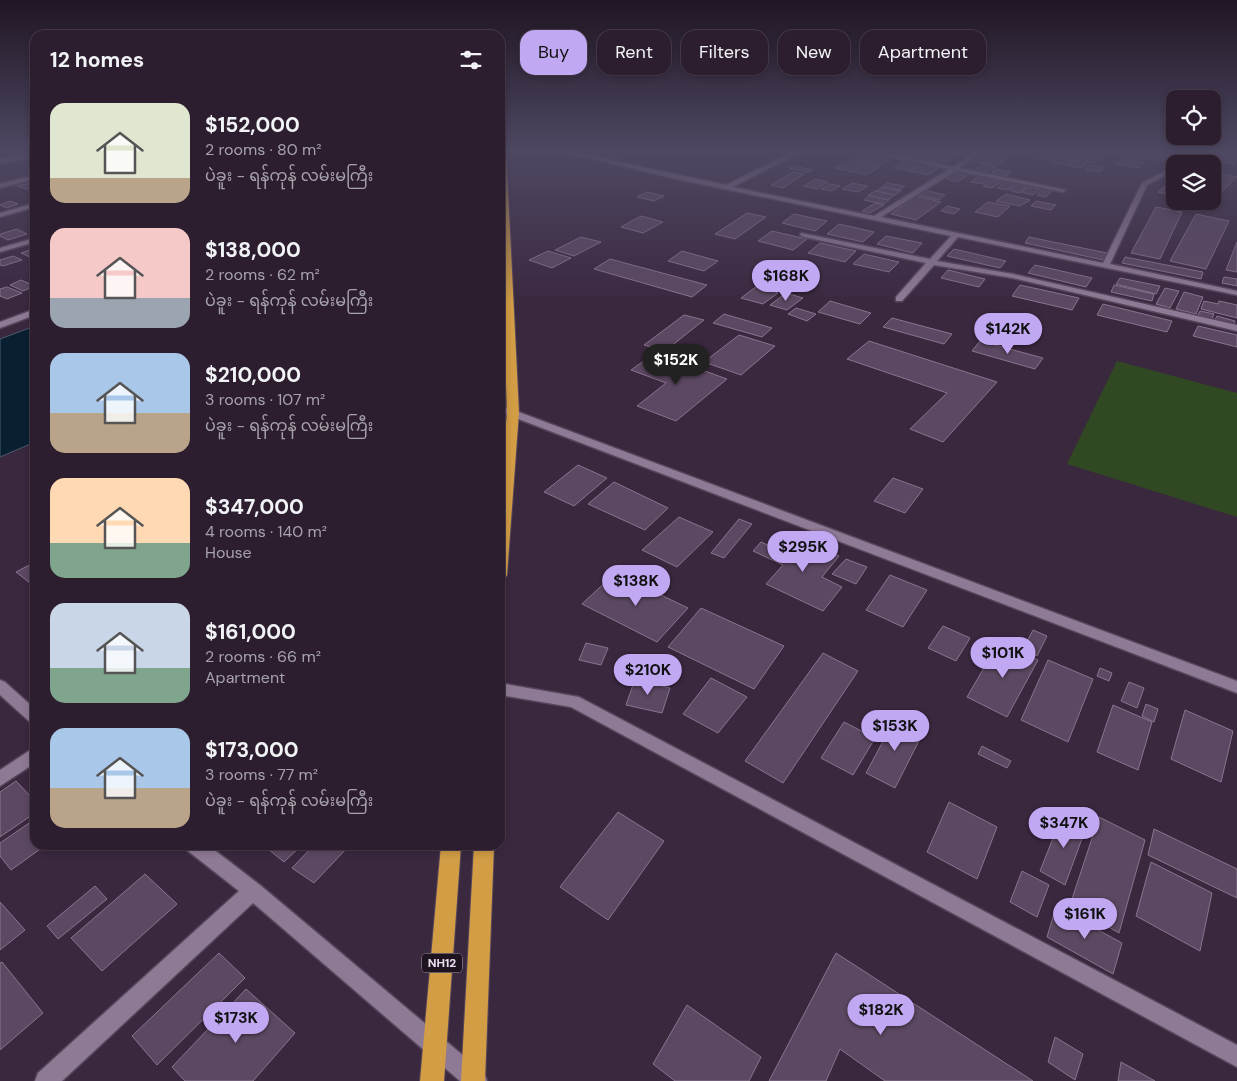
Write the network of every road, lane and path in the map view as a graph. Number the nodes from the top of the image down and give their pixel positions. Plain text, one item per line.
1 (794, 201) edge
2 (902, 201) edge
3 (1136, 201) edge
4 (30, 206) edge
5 (0, 215) edge
6 (875, 218) junction
7 (804, 235) dead end
8 (956, 235) junction
9 (30, 241) edge
10 (0, 250) edge
11 (505, 252) edge
12 (932, 262) junction
13 (1105, 266) junction
14 (1237, 294) edge
15 (899, 299) dead end
16 (30, 314) edge
17 (0, 325) edge
18 (1237, 328) edge
19 (505, 410) edge
20 (513, 412) junction
21 (505, 513) edge
22 (0, 686) edge
23 (1237, 686) edge
24 (505, 690) edge
25 (30, 713) edge
26 (30, 757) edge
27 (0, 778) edge
28 (201, 850) edge
29 (450, 850) edge
30 (484, 850) edge
31 (254, 891) junction
32 (436, 1047) junction
33 (1237, 1056) edge
34 (474, 1080) edge
35 (46, 1081) edge
36 (432, 1081) edge

1 - 6 street
2 - 6 street
3 - 13 street
4 - 5 street
6 - 8 street
7 - 12 street
8 - 12 street
8 - 13 street
9 - 10 street
11 - 20 highway
12 - 15 street
12 - 18 street
13 - 14 street
16 - 17 street
19 - 20 street
20 - 21 highway
20 - 23 street
22 - 25 street
24 - 33 street
26 - 27 street
28 - 31 street
29 - 32 highway, NH12
30 - 34 highway, NH12
31 - 32 street
31 - 35 street
32 - 34 street
32 - 36 highway, NH12

